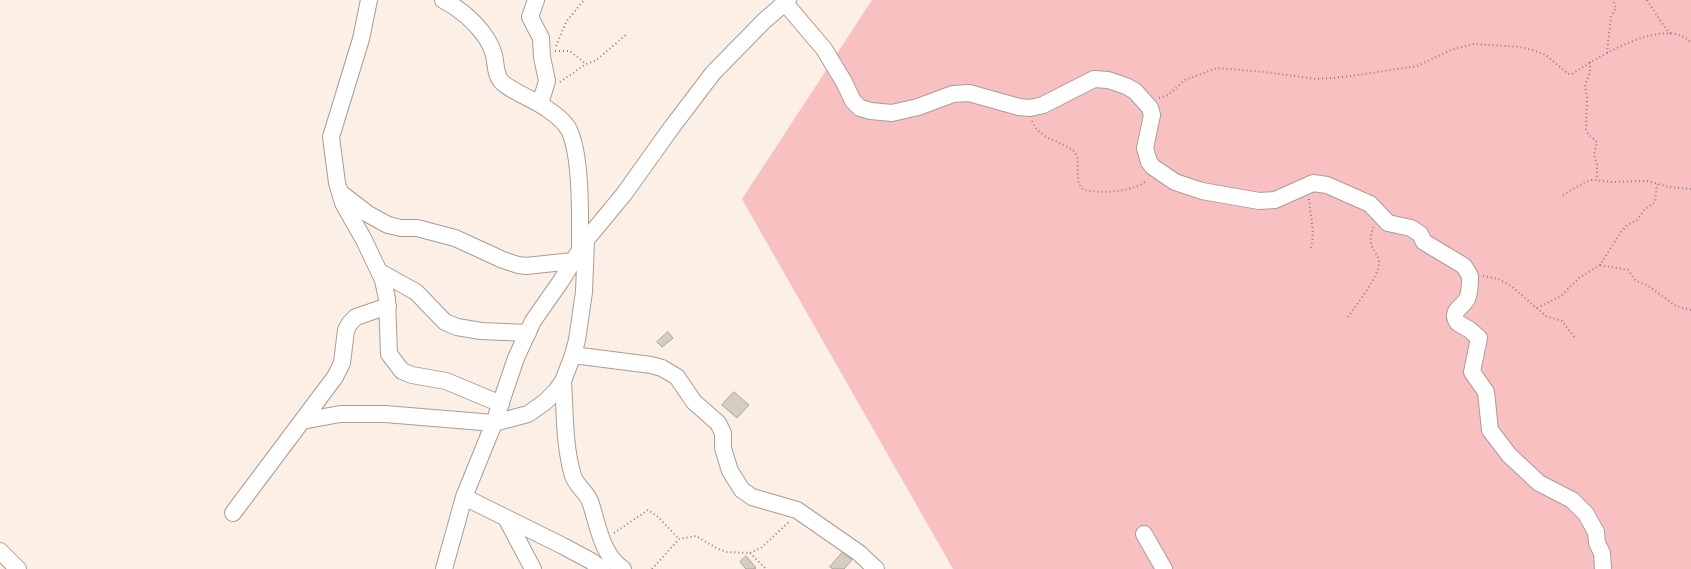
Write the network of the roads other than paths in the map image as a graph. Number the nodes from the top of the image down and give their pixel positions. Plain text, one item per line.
1 (369, 0) edge
2 (443, 0) edge
3 (536, 0) edge
4 (786, 2) edge
5 (540, 104) junction
6 (340, 193) junction
7 (579, 250) junction
8 (380, 272) junction
9 (388, 306) junction
10 (528, 333) junction
11 (573, 355) junction
12 (563, 381) junction
13 (501, 404) junction
14 (302, 421) junction
15 (494, 422) junction
16 (464, 497) junction
17 (233, 513) dead end
18 (506, 518) junction
19 (1144, 534) dead end
20 (0, 551) edge
21 (18, 569) edge
22 (444, 569) edge
23 (534, 569) edge
24 (602, 569) edge
25 (623, 569) edge
26 (876, 569) edge
27 (1164, 569) edge
28 (1603, 569) edge

1 - 6 street
2 - 5 street
3 - 5 street
4 - 7 street
4 - 28 street
5 - 7 street
6 - 7 street
6 - 8 street
7 - 10 street
7 - 11 street
8 - 9 street
8 - 10 street
9 - 13 street
9 - 14 street
10 - 13 street
11 - 12 street
11 - 26 street
12 - 15 street
12 - 25 street
13 - 15 street
14 - 15 street
14 - 17 street
15 - 16 street
16 - 18 street
16 - 22 street
18 - 23 street
18 - 24 street
19 - 27 street
20 - 21 street

